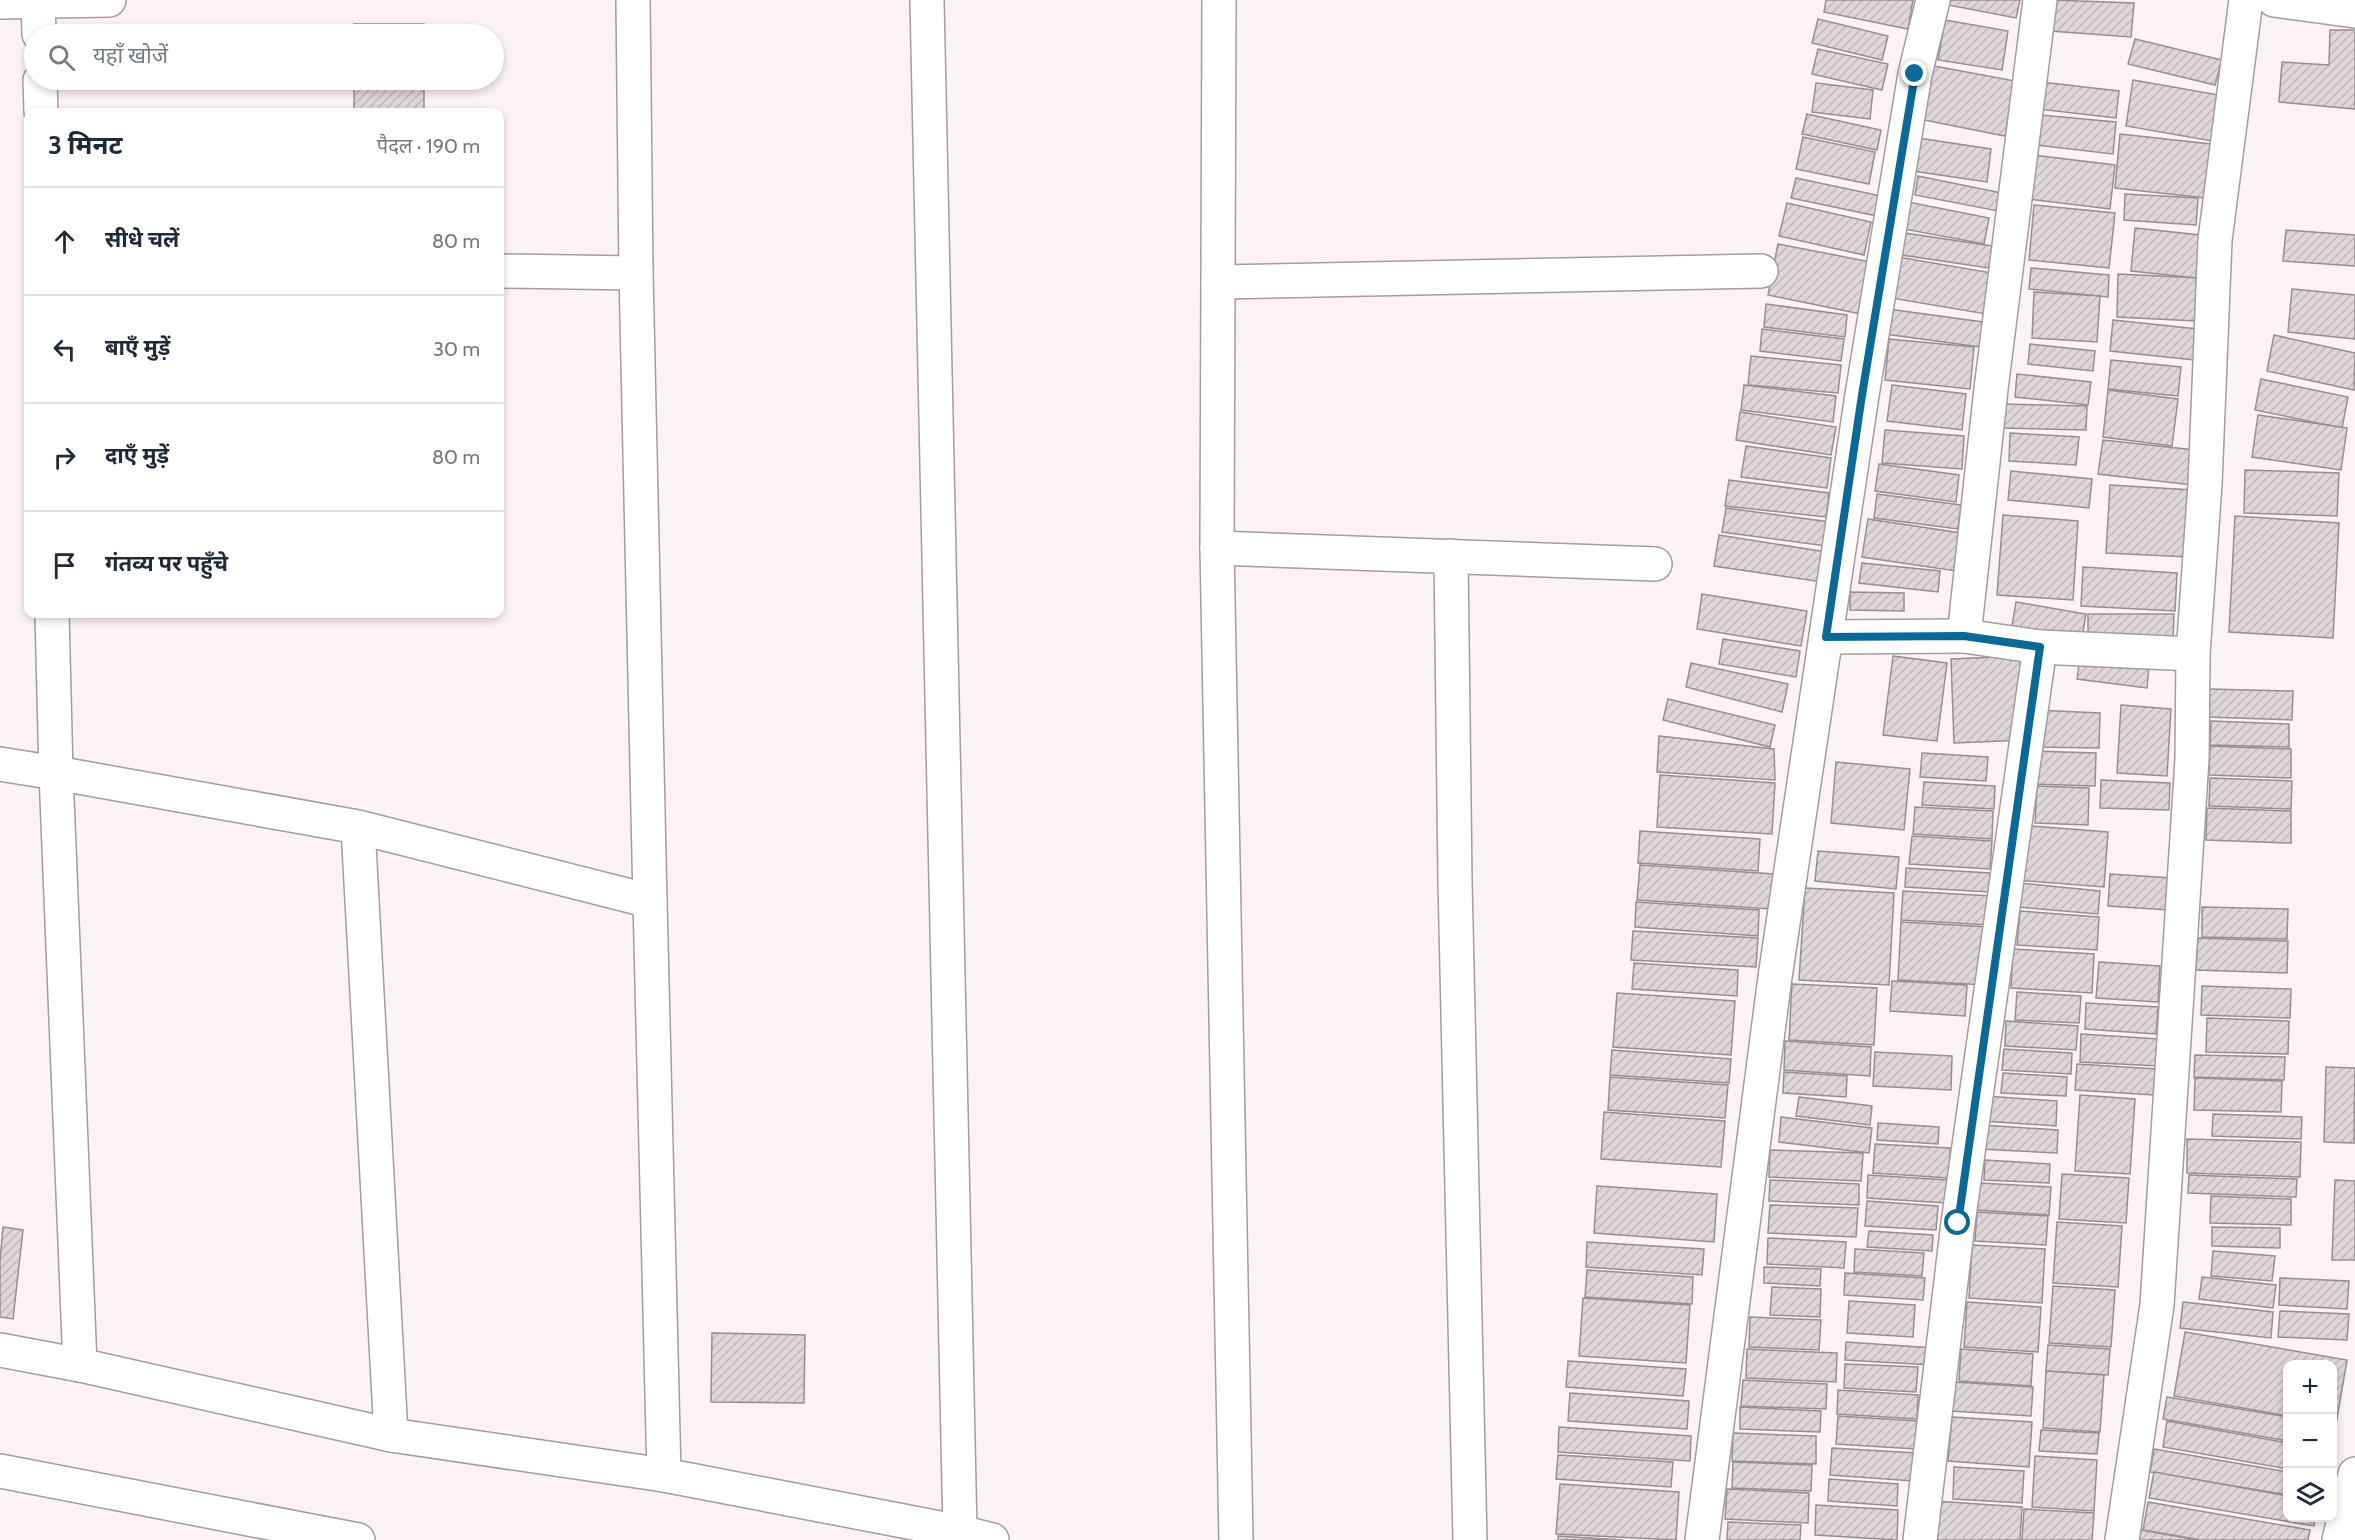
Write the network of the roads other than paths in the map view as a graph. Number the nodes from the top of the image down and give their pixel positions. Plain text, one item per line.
1 (109, 0) edge
2 (633, 0) edge
3 (927, 0) edge
4 (1219, 0) edge
5 (1933, 0) edge
6 (2040, 0) edge
7 (2246, 0) edge
8 (2274, 0) edge
9 (0, 2) edge
10 (38, 2) junction
11 (2355, 11) edge
12 (39, 24) edge
13 (40, 90) edge
14 (40, 108) edge
15 (504, 271) edge
16 (1761, 271) dead end
17 (636, 273) junction
18 (1218, 282) junction
19 (1217, 548) junction
20 (1451, 556) junction
21 (1655, 564) dead end
22 (52, 618) edge
23 (1964, 636) junction
24 (1826, 637) junction
25 (2040, 647) junction
26 (2193, 654) junction
27 (0, 764) edge
28 (56, 773) junction
29 (358, 827) junction
30 (650, 901) junction
31 (0, 1350) edge
32 (80, 1365) junction
33 (391, 1435) junction
34 (0, 1471) edge
35 (2355, 1474) edge
36 (664, 1475) junction
37 (960, 1532) junction
38 (358, 1540) edge
39 (992, 1540) edge
40 (1236, 1540) edge
41 (1470, 1540) edge
42 (1702, 1540) edge
43 (1920, 1540) edge
44 (2122, 1540) edge
45 (2339, 1540) edge

1 - 10 street
2 - 17 street
3 - 37 street
4 - 18 street
5 - 24 street
6 - 23 street
7 - 26 street
8 - 11 street
9 - 10 street
10 - 12 street
13 - 14 street
15 - 17 street
16 - 18 street
17 - 30 street
18 - 19 street
19 - 20 street
19 - 40 street
20 - 21 street
20 - 41 street
22 - 28 street
23 - 24 street
23 - 25 street
24 - 42 street
25 - 26 street
25 - 43 street
26 - 44 street
27 - 28 street
28 - 29 street
28 - 32 street
29 - 30 street
29 - 33 street
30 - 36 street
31 - 32 street
32 - 33 street
33 - 36 street
34 - 38 street
35 - 45 street
36 - 37 street
37 - 39 street

